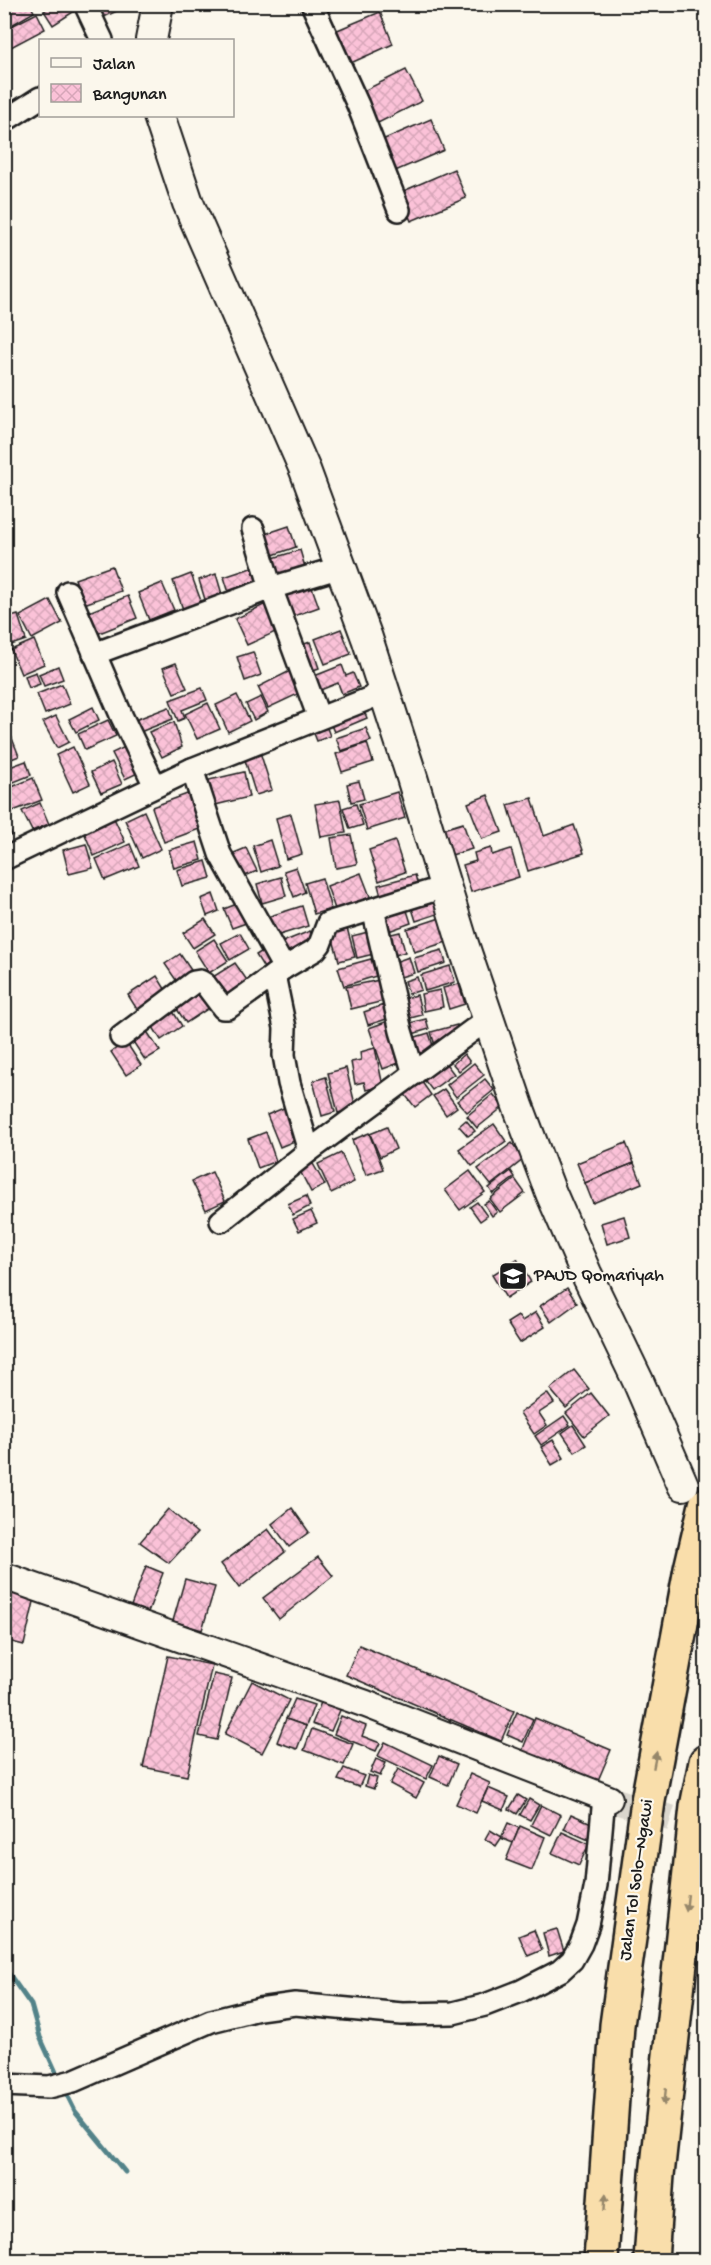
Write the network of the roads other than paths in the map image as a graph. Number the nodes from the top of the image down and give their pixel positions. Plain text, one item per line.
1 (86, 4) edge
2 (312, 4) edge
3 (102, 39) edge
4 (39, 99) edge
5 (159, 117) edge
6 (5, 118) edge
7 (399, 210) dead end
8 (253, 529) dead end
9 (341, 567) junction
10 (272, 588) junction
11 (68, 592) dead end
12 (94, 654) junction
13 (384, 693) junction
14 (319, 718) junction
15 (192, 769) junction
16 (155, 786) junction
17 (4, 859) edge
18 (444, 887) junction
19 (373, 909) junction
20 (279, 972) junction
21 (489, 1018) junction
22 (120, 1037) dead end
23 (414, 1074) junction
24 (309, 1151) junction
25 (221, 1221) dead end
26 (695, 1495) edge
27 (4, 1576) edge
28 (706, 1762) edge
29 (607, 1798) joint
30 (4, 2085) edge
31 (601, 2260) edge
32 (651, 2260) edge

1 - 3 street
2 - 7 street
4 - 6 street
5 - 9 main road
8 - 10 street
9 - 10 street
9 - 13 main road
10 - 12 street
10 - 14 street
11 - 12 street
12 - 16 street
13 - 14 street
13 - 18 main road
14 - 15 street
15 - 16 street
15 - 20 street
16 - 17 street
18 - 19 street
18 - 21 main road
19 - 20 street
19 - 23 street
20 - 22 street
20 - 24 street
21 - 23 street
21 - 26 main road
23 - 24 street
24 - 25 street
31 -> 26 highway, Jalan Tol Solo–Ngawi
27 - 29 street
28 -> 32 highway
29 - 30 street

